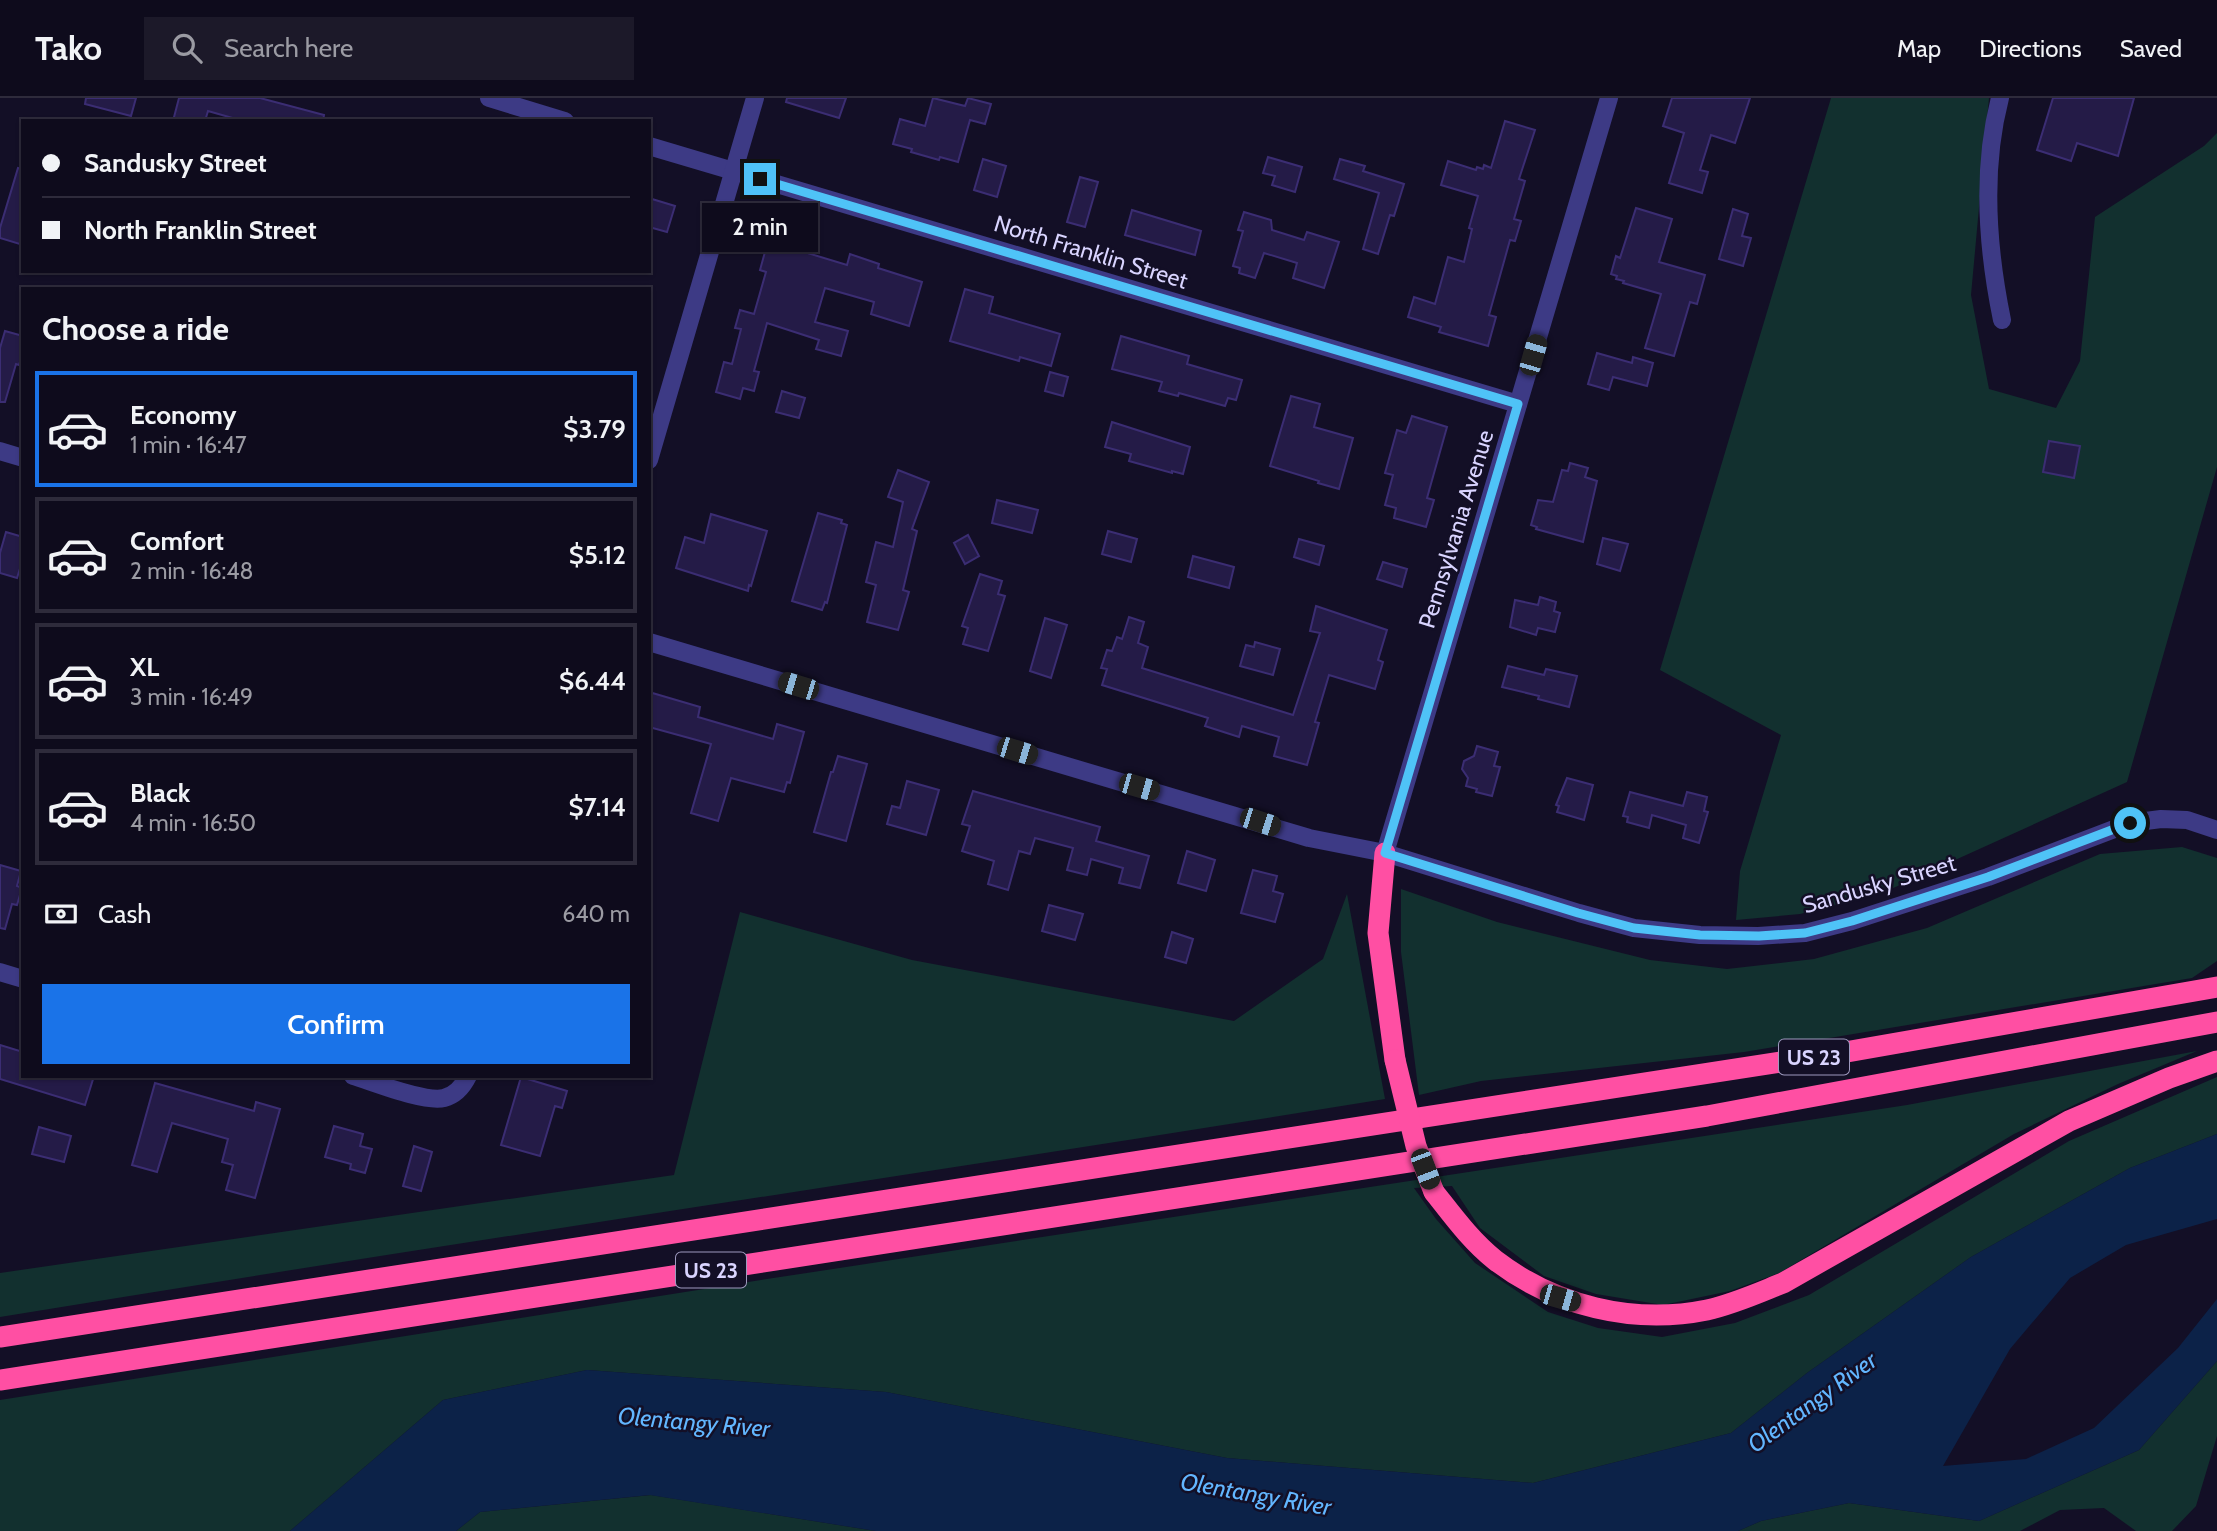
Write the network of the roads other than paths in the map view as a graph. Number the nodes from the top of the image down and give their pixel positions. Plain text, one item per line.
1 (489, 98) edge
2 (755, 98) edge
3 (1609, 98) edge
4 (2000, 98) edge
5 (558, 119) edge
6 (651, 147) edge
7 (734, 171) junction
8 (2002, 320) dead end
9 (1518, 404) junction
10 (0, 451) edge
11 (651, 453) edge
12 (21, 457) edge
13 (651, 643) edge
14 (2217, 830) edge
15 (1385, 853) junction
16 (0, 972) edge
17 (21, 978) edge
18 (2213, 987) edge
19 (2217, 1022) edge
20 (2217, 1060) edge
21 (359, 1078) edge
22 (466, 1078) edge
23 (0, 1337) edge
24 (0, 1380) edge

1 - 5 street
2 - 7 street
3 - 9 street, Pennsylvania Avenue
4 - 8 street
6 - 7 street, North Franklin Street
7 - 9 street, North Franklin Street
7 - 11 street
9 - 15 street, Pennsylvania Avenue
10 - 12 street
13 - 15 street, Sandusky Street
14 - 15 street, Sandusky Street
15 - 20 highway, bridge
16 - 17 street
18 - 23 highway, US 23
19 - 24 highway, US 23
21 - 22 street

